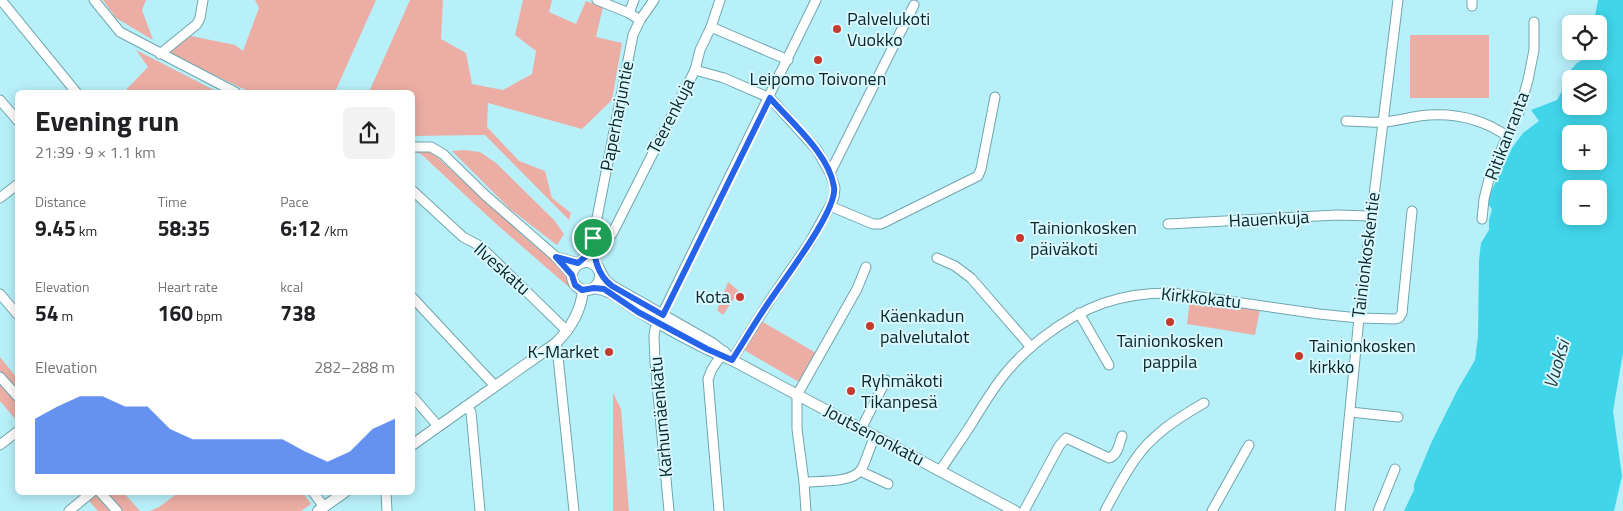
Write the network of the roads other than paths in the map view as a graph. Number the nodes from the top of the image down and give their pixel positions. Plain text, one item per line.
1 (1, 0) edge
2 (94, 0) edge
3 (203, 0) edge
4 (597, 0) edge
5 (634, 0) edge
6 (654, 0) edge
7 (720, 0) edge
8 (816, 0) edge
9 (1398, 0) edge
10 (914, 5) dead end
11 (629, 14) junction
12 (640, 20) junction
13 (1534, 22) dead end
14 (711, 27) junction
15 (160, 54) junction
16 (788, 60) junction
17 (695, 70) junction
18 (74, 90) edge
19 (232, 90) edge
20 (995, 97) dead end
21 (770, 98) junction
22 (0, 100) edge
23 (15, 118) edge
24 (1346, 121) dead end
25 (1378, 122) junction
26 (1507, 136) junction
27 (415, 147) edge
28 (830, 173) junction
29 (15, 186) edge
30 (415, 193) edge
31 (0, 198) edge
32 (830, 206) junction
33 (1412, 211) dead end
34 (1371, 216) junction
35 (1482, 219) dead end
36 (1168, 224) dead end
37 (612, 234) dead end
38 (593, 238) junction
39 (556, 257) junction
40 (937, 258) dead end
41 (578, 263) junction
42 (866, 267) dead end
43 (598, 268) junction
44 (572, 275) junction
45 (594, 288) junction
46 (582, 290) junction
47 (0, 294) edge
48 (415, 300) edge
49 (15, 309) edge
50 (1079, 313) junction
51 (661, 318) junction
52 (1359, 318) junction
53 (567, 331) junction
54 (556, 343) junction
55 (1031, 347) junction
56 (722, 353) junction
57 (732, 360) junction
58 (1109, 365) dead end
59 (0, 377) edge
60 (886, 380) dead end
61 (495, 386) junction
62 (15, 394) edge
63 (798, 395) junction
64 (415, 399) edge
65 (1204, 403) dead end
66 (466, 406) junction
67 (1350, 412) junction
68 (1398, 417) dead end
69 (438, 426) junction
70 (861, 430) junction
71 (15, 432) edge
72 (1122, 436) dead end
73 (875, 437) junction
74 (415, 443) edge
75 (0, 445) edge
76 (1249, 445) dead end
77 (1395, 468) dead end
78 (860, 471) junction
79 (940, 471) junction
80 (804, 482) junction
81 (888, 484) dead end
82 (88, 495) edge
83 (103, 495) edge
84 (314, 495) edge
85 (341, 495) edge
86 (386, 495) edge
87 (321, 509) edge
88 (69, 511) edge
89 (117, 511) edge
90 (387, 511) edge
91 (480, 511) edge
92 (574, 511) edge
93 (669, 511) edge
94 (719, 511) edge
95 (806, 511) edge
96 (1016, 511) edge
97 (1024, 511) edge
98 (1105, 511) edge
99 (1212, 511) edge
100 (1340, 511) edge
101 (1378, 511) edge

1 - 18 street
2 - 15 street
3 - 15 street
4 - 11 street
5 - 11 street
6 - 12 street, Paperharjuntie
7 - 14 street
8 - 16 street, Karhumäenkatu
9 - 25 street, Tainionkoskentie
10 - 28 street
11 - 12 street
12 - 38 street, Paperharjuntie
13 - 26 street, Ritikanranta
14 - 16 street
14 - 17 street
15 - 19 street
16 - 21 street, Karhumäenkatu
17 - 21 street, Teerenkuja
17 - 37 street, Teerenkuja
20 - 32 street
21 - 28 street
21 - 51 street, Karhumäenkatu
22 - 23 street
24 - 25 street
25 - 26 street
25 - 34 street, Tainionkoskentie
26 - 35 street, Ritikanranta
27 - 39 street
28 - 32 street
29 - 31 street
30 - 53 street, Ilveskatu
32 - 57 street
33 - 52 street, Kirkkokatu
34 - 36 street, Hauenkuja
34 - 52 street, Tainionkoskentie
38 - 41 street, Paperharjuntie
38 - 43 street, Paperharjuntie
39 - 41 street
39 - 44 street
40 - 55 street
41 - 43 main road
41 - 44 main road
42 - 63 street
43 - 45 main road
43 - 51 main road, Joutsenonkatu
44 - 46 main road
45 - 46 main road
45 - 51 main road, Joutsenonkatu
46 - 53 main road
47 - 49 street
48 - 61 street
50 - 52 street, Kirkkokatu
50 - 55 street, Kirkkokatu
50 - 58 street
51 - 56 main road, Joutsenonkatu
51 - 93 street, Karhumäenkatu
52 - 67 street, Tainionkoskentie
53 - 54 main road
54 - 61 main road
54 - 92 street
55 - 79 street, Kirkkokatu
56 - 57 main road, Joutsenonkatu
56 - 94 street
57 - 63 main road, Joutsenonkatu
59 - 62 street
60 - 70 street
61 - 66 main road
63 - 70 main road, Joutsenonkatu
63 - 80 street
64 - 69 street
65 - 98 street
66 - 69 main road
66 - 91 street
67 - 68 street
67 - 100 street, Tainionkoskentie
69 - 74 main road
70 - 73 main road, Joutsenonkatu
71 - 75 street
72 - 97 street
73 - 78 street
73 - 79 main road, Joutsenonkatu
76 - 99 street
77 - 101 street
78 - 80 street
78 - 81 street
79 - 96 main road, Joutsenonkatu
80 - 95 street
82 - 88 street
83 - 89 street
84 - 87 street
85 - 87 main road
86 - 90 street

